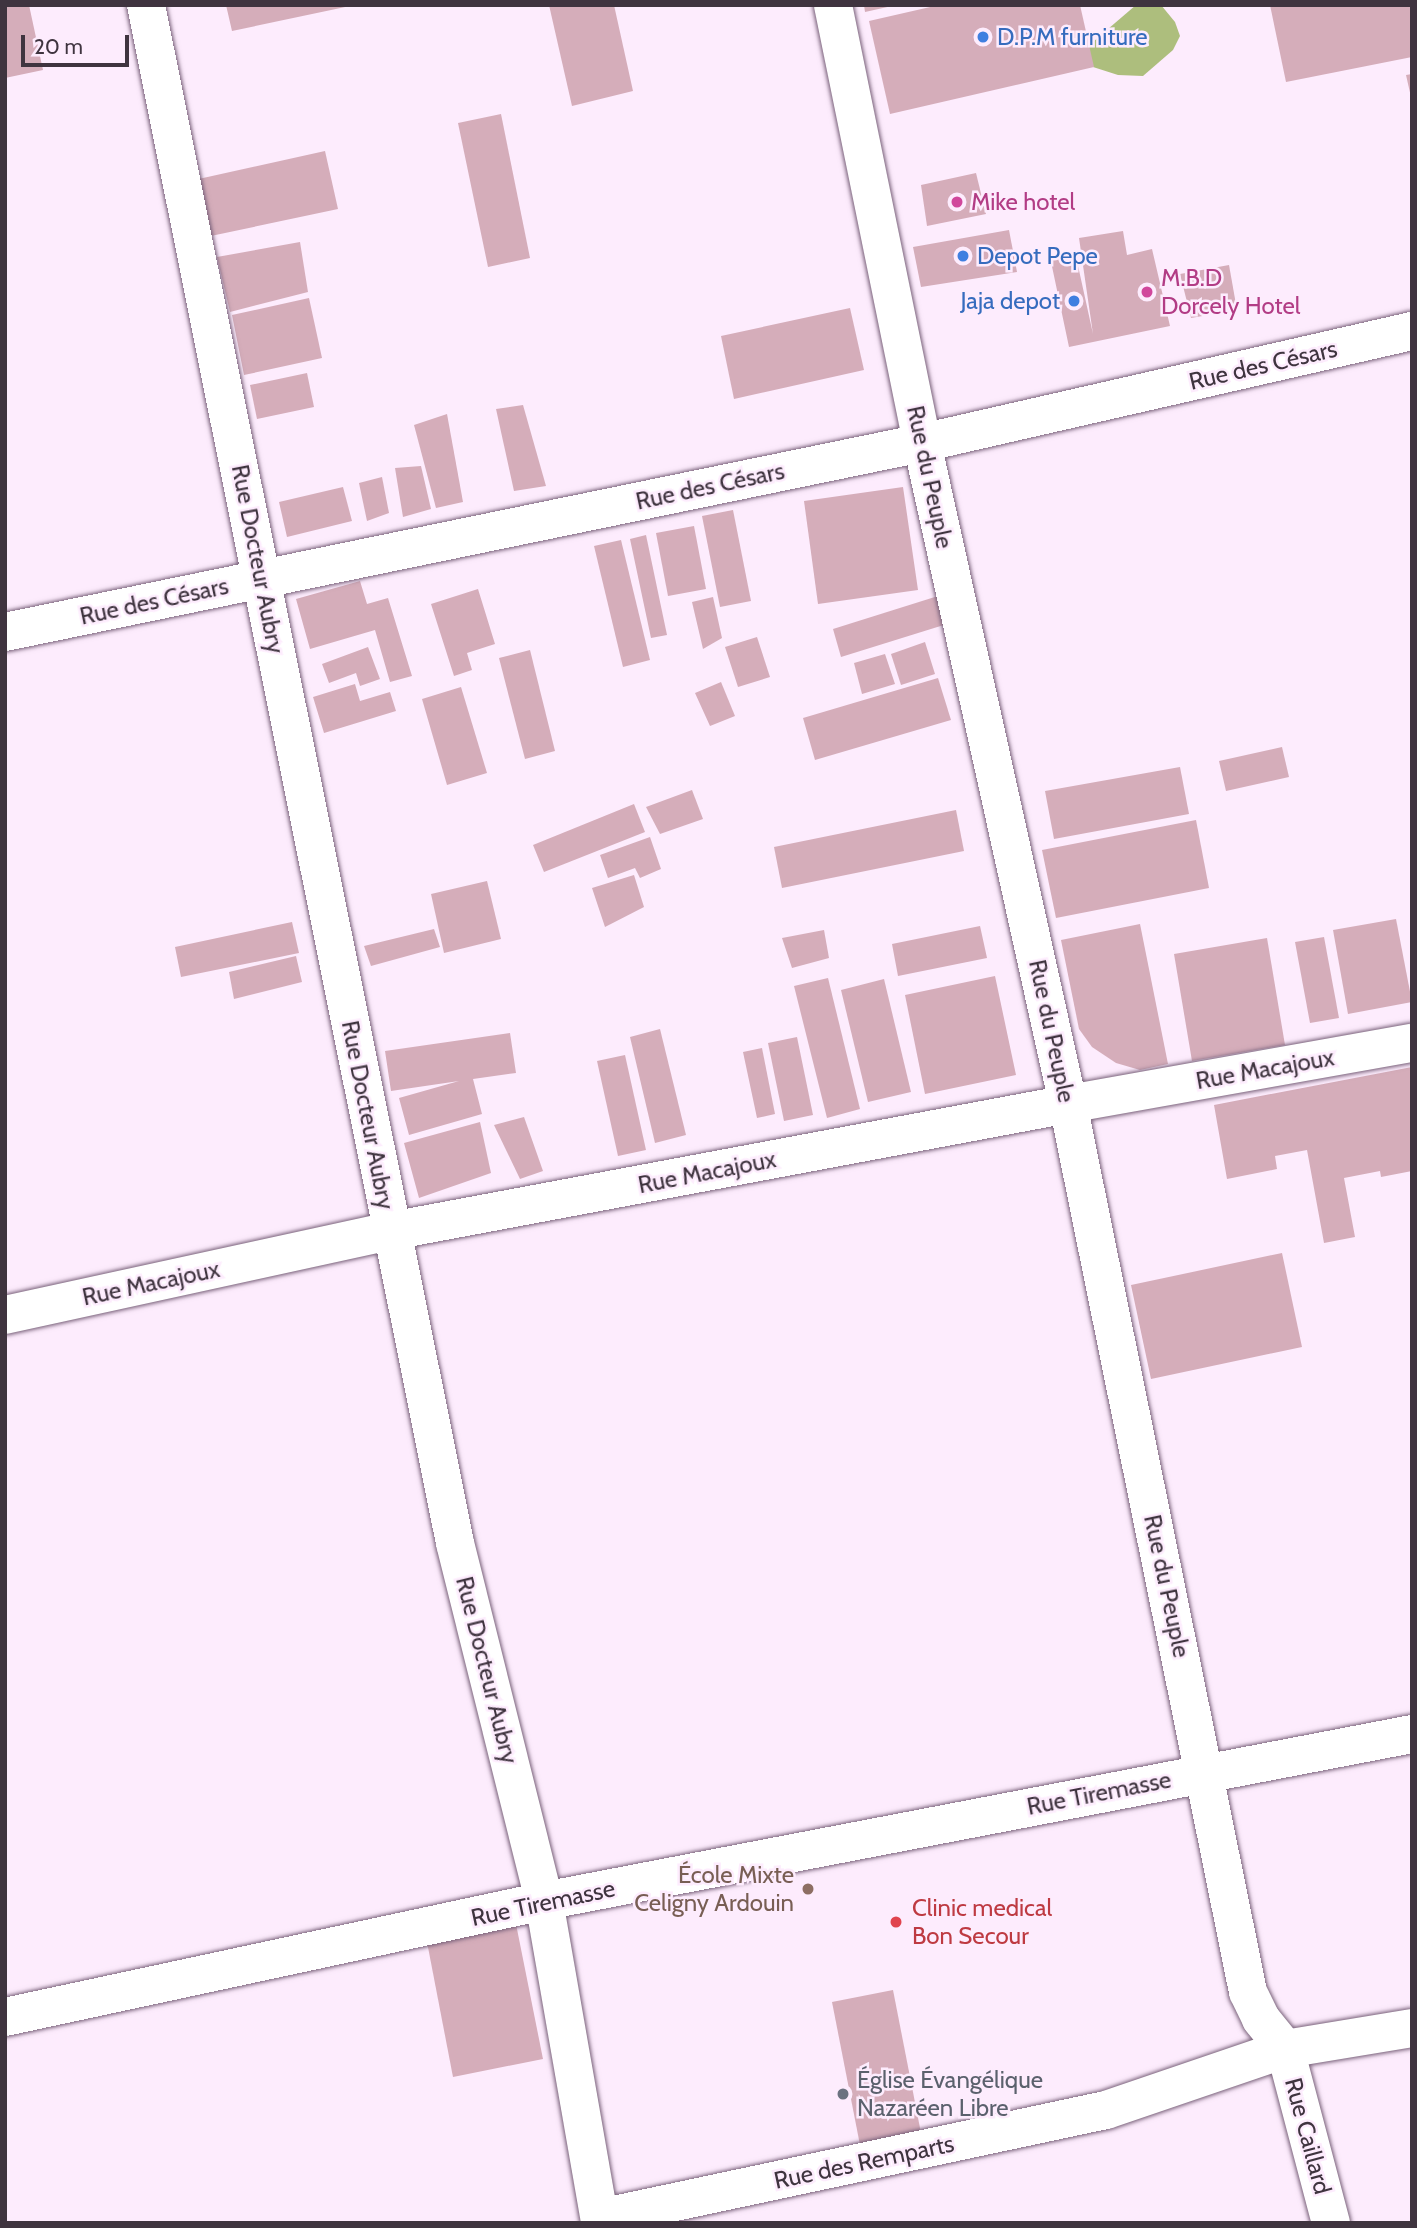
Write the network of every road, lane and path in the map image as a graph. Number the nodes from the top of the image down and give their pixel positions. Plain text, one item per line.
1 (146, 5) edge
2 (833, 5) edge
3 (1412, 331) edge
4 (922, 443) junction
5 (262, 578) junction
6 (5, 632) edge
7 (1412, 1043) edge
8 (1068, 1104) junction
9 (391, 1231) junction
10 (5, 1315) edge
11 (1412, 1734) edge
12 (1205, 1773) junction
13 (544, 1901) junction
14 (5, 2017) edge
15 (1412, 2028) edge
16 (1284, 2049) junction
17 (600, 2220) edge
18 (1331, 2223) edge

1 - 5 street, Rue Docteur Aubry
2 - 4 street, Rue du Peuple
3 - 4 street, Rue des Césars
4 - 5 street, Rue des Césars
4 - 8 street, Rue du Peuple
5 - 6 street, Rue des Césars
5 - 9 street, Rue Docteur Aubry
7 - 8 street, Rue Macajoux
8 - 9 street, Rue Macajoux
8 - 12 street, Rue du Peuple
9 - 10 street, Rue Macajoux
9 - 13 street, Rue Docteur Aubry
11 - 12 street, Rue Tiremasse
12 - 13 street, Rue Tiremasse
12 - 16 street, Rue du Peuple
13 - 14 street, Rue Tiremasse
13 - 17 street, Rue Docteur Aubry
15 - 16 street, Rue des Remparts
16 - 17 street, Rue des Remparts
16 - 18 street, Rue Caillard

